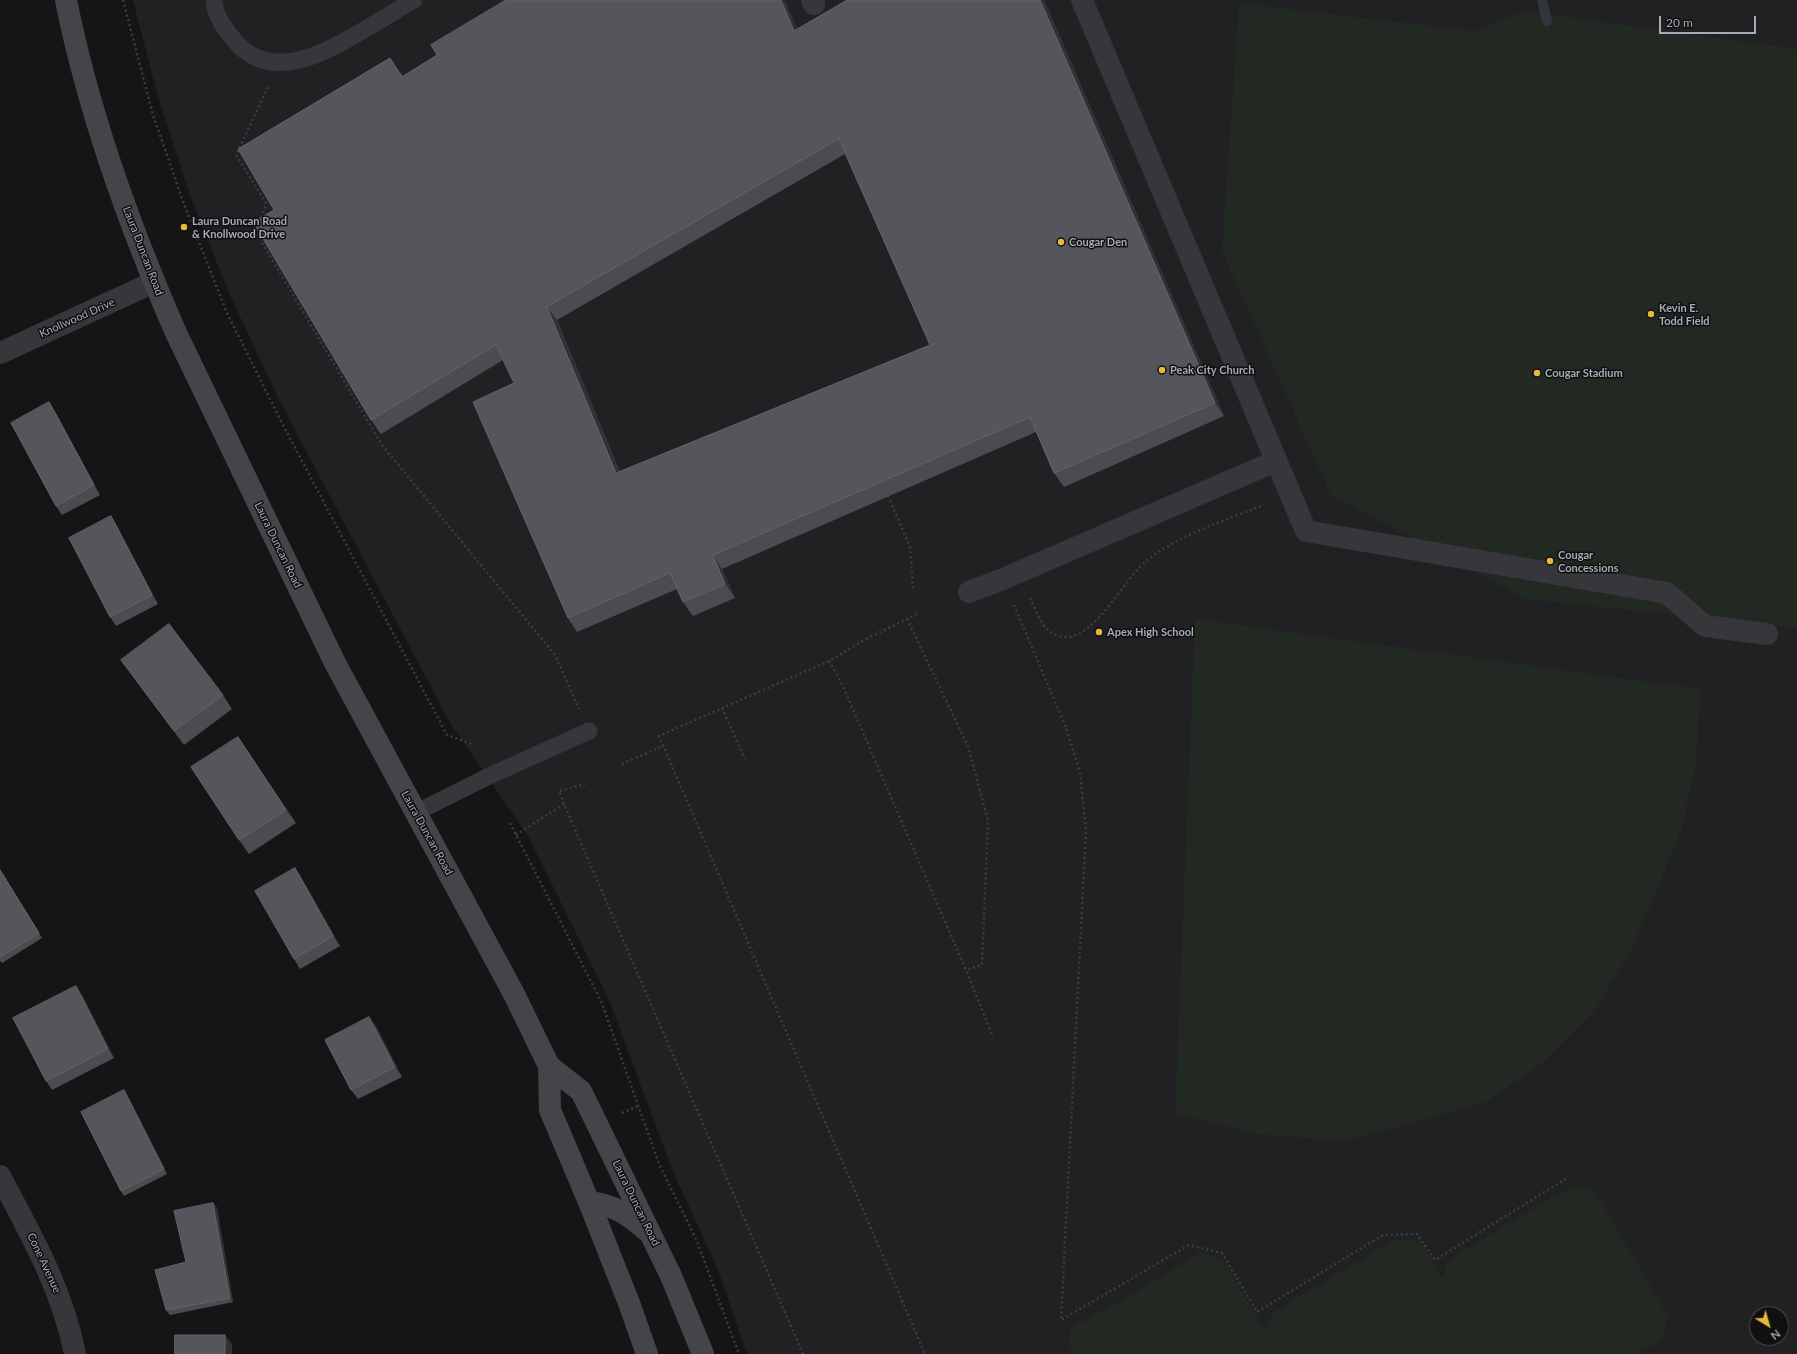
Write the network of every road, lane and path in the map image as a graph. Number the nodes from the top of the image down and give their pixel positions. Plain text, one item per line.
1 (66, 0) edge
2 (123, 0) edge
3 (214, 0) edge
4 (414, 0) edge
5 (1082, 0) edge
6 (279, 64) junction
7 (154, 282) junction
8 (0, 353) edge
9 (1276, 461) junction
10 (1290, 494) junction
11 (888, 496) edge
12 (1011, 576) junction
13 (913, 589) dead end
14 (969, 592) dead end
15 (917, 614) dead end
16 (907, 619) junction
17 (1767, 634) dead end
18 (829, 661) junction
19 (722, 708) junction
20 (588, 731) joint
21 (472, 744) dead end
22 (663, 746) junction
23 (744, 759) dead end
24 (622, 764) dead end
25 (585, 784) dead end
26 (564, 804) junction
27 (415, 813) junction
28 (510, 823) dead end
29 (516, 835) junction
30 (966, 970) junction
31 (993, 1037) dead end
32 (549, 1066) junction
33 (0, 1176) edge
34 (1567, 1178) dead end
35 (589, 1202) junction
36 (651, 1234) junction
37 (75, 1354) edge
38 (647, 1354) edge
39 (703, 1354) edge
40 (739, 1354) edge
41 (803, 1354) edge
42 (925, 1354) edge

1 - 7 street, Laura Duncan Road
2 - 21 path
3 - 6 lane
4 - 6 lane
5 - 9 street
6 - 20 path
7 - 8 street, Knollwood Drive
7 - 27 street, Laura Duncan Road
9 - 10 street
9 - 12 street
10 - 12 path
10 - 17 street
11 - 13 path
12 - 14 street
12 - 34 path
15 - 16 path
16 - 18 path
16 - 30 path
18 - 19 path
18 - 30 path
19 - 22 path
19 - 23 path
20 - 27 lane
22 - 24 path
22 - 42 path
25 - 26 path
26 - 29 path
26 - 41 path
27 - 32 street, Laura Duncan Road
28 - 29 path
29 - 40 path
30 - 31 path
32 - 35 street, Laura Duncan Road
32 - 36 street, Laura Duncan Road
33 - 37 street, Cone Avenue
35 - 36 street
35 - 38 street, Laura Duncan Road
36 - 39 street, Laura Duncan Road

